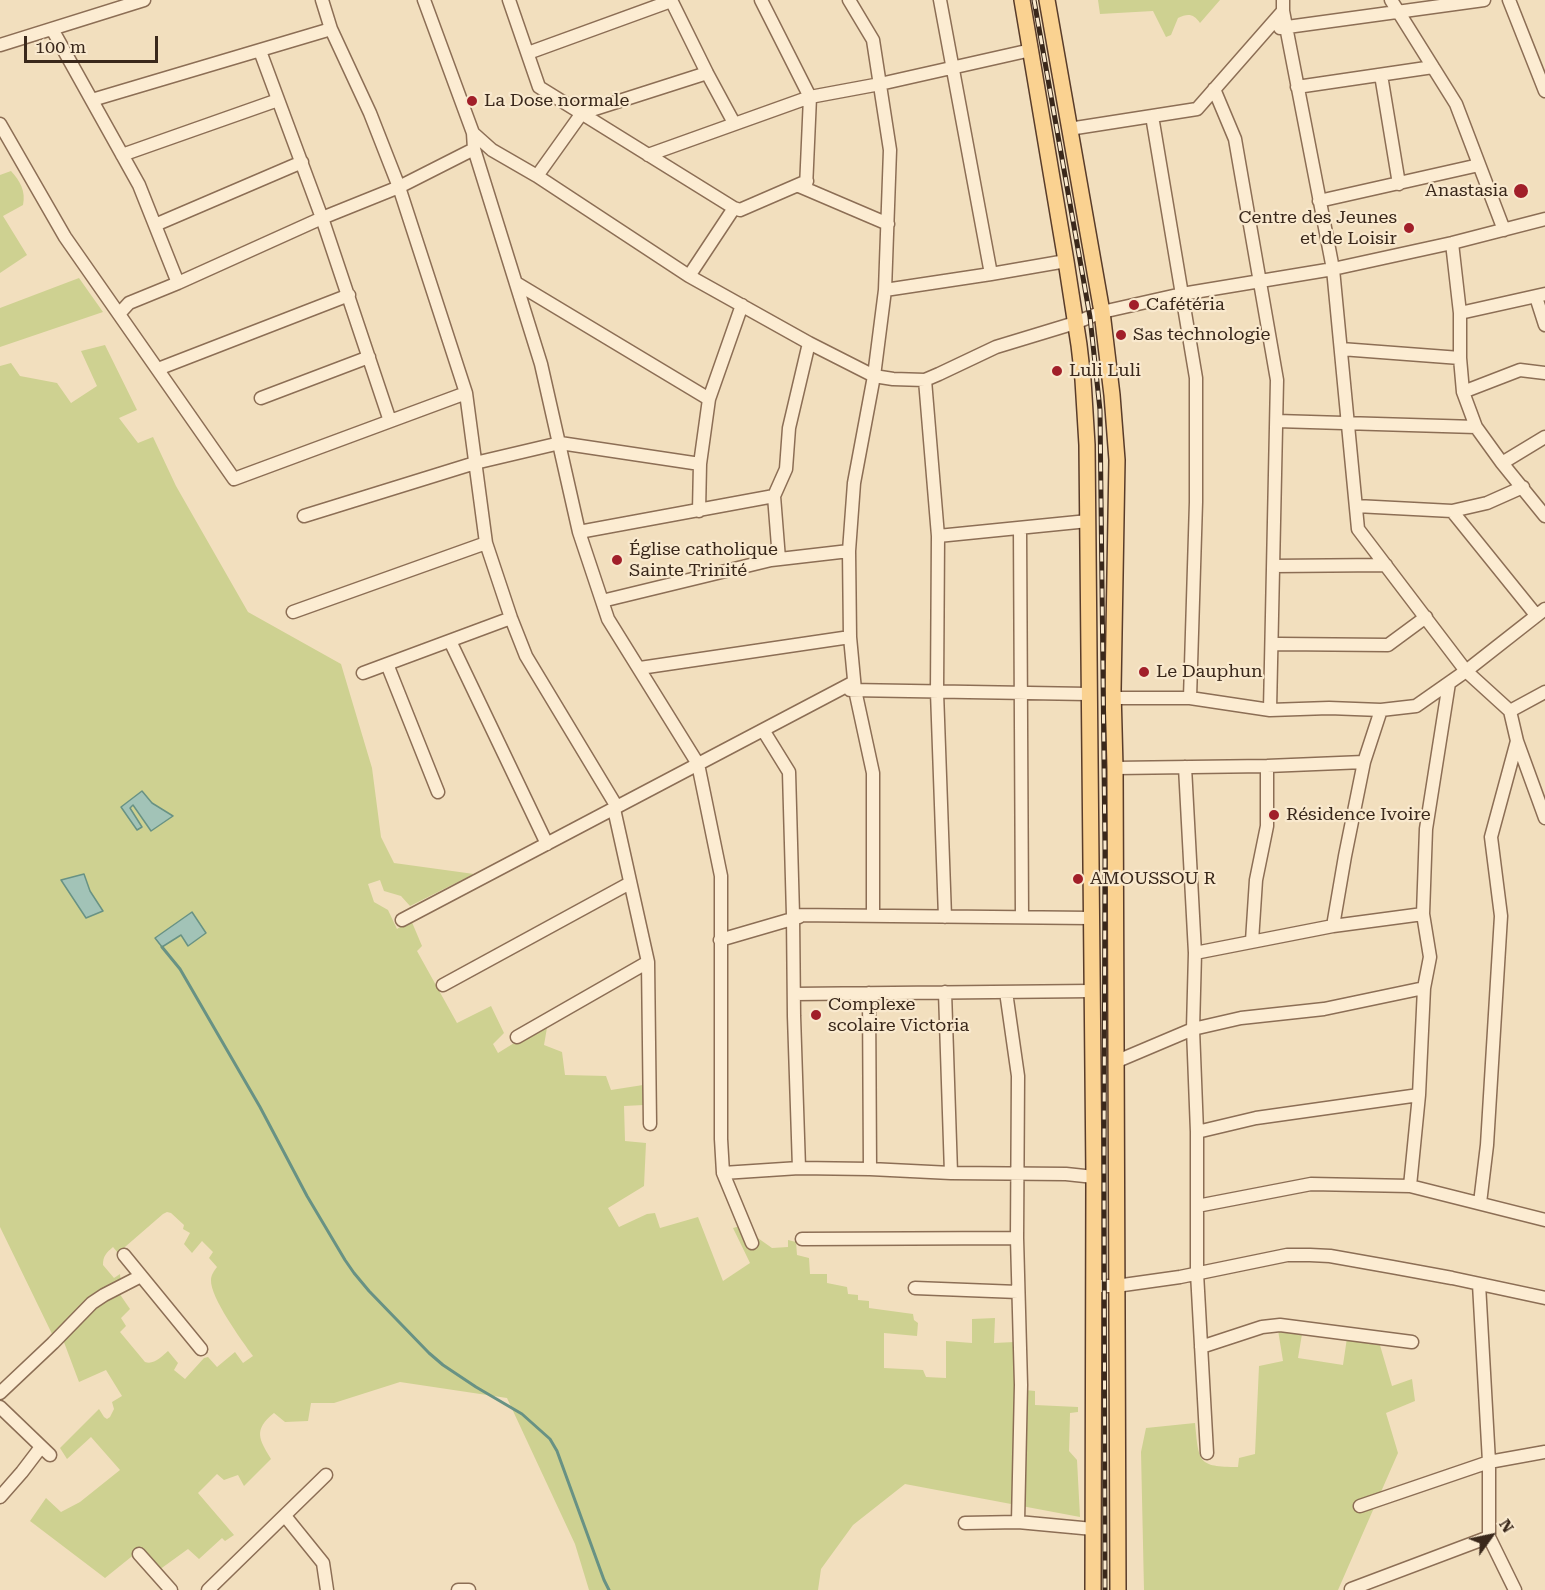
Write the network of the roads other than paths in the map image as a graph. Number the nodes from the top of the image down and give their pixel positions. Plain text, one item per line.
1 (144, 0) edge
2 (322, 0) edge
3 (424, 0) edge
4 (509, 0) edge
5 (671, 0) edge
6 (761, 0) edge
7 (849, 0) edge
8 (940, 0) edge
9 (1022, 0) edge
10 (1047, 0) edge
11 (1484, 0) edge
12 (1509, 0) edge
13 (1467, 1) edge
14 (1283, 6) edge
15 (1394, 6) edge
16 (1286, 27) junction
17 (52, 29) junction
18 (331, 29) junction
19 (1267, 30) junction
20 (0, 45) edge
21 (1031, 50) junction
22 (260, 51) junction
23 (528, 53) junction
24 (952, 67) junction
25 (1433, 67) junction
26 (707, 74) junction
27 (1381, 75) junction
28 (880, 84) junction
29 (1297, 87) junction
30 (1214, 89) junction
31 (1545, 91) edge
32 (810, 97) junction
33 (92, 100) junction
34 (278, 100) junction
35 (582, 113) junction
36 (1152, 116) junction
37 (734, 123) junction
38 (0, 124) edge
39 (1070, 129) junction
40 (473, 133) junction
41 (474, 149) junction
42 (122, 155) junction
43 (648, 155) junction
44 (302, 162) junction
45 (1479, 165) junction
46 (537, 176) junction
47 (1399, 184) junction
48 (804, 185) junction
49 (399, 187) junction
50 (1319, 201) junction
51 (734, 208) junction
52 (322, 218) junction
53 (1545, 219) edge
54 (888, 224) junction
55 (154, 225) junction
56 (1504, 230) junction
57 (1452, 243) junction
58 (1066, 261) junction
59 (1333, 269) junction
60 (991, 274) junction
61 (689, 276) junction
62 (1096, 277) junction
63 (1260, 280) junction
64 (1069, 282) junction
65 (178, 283) junction
66 (516, 283) junction
67 (885, 290) junction
68 (1182, 294) junction
69 (349, 295) junction
70 (1540, 295) edge
71 (742, 305) junction
72 (1102, 312) junction
73 (119, 314) junction
74 (1460, 314) junction
75 (1075, 323) junction
76 (1545, 325) edge
77 (809, 343) junction
78 (1341, 349) junction
79 (369, 357) junction
80 (1460, 358) junction
81 (158, 369) junction
82 (1545, 373) edge
83 (874, 376) junction
84 (925, 380) junction
85 (1463, 392) junction
86 (466, 393) junction
87 (261, 398) dead end
88 (709, 399) junction
89 (390, 421) junction
90 (1276, 421) junction
91 (1348, 423) junction
92 (1476, 427) junction
93 (1545, 437) edge
94 (560, 443) junction
95 (476, 463) junction
96 (1502, 463) junction
97 (700, 464) junction
98 (1523, 488) junction
99 (774, 496) junction
100 (1356, 506) junction
101 (699, 511) junction
102 (1452, 511) junction
103 (304, 516) dead end
104 (1545, 516) edge
105 (1088, 521) junction
106 (1020, 528) junction
107 (579, 532) junction
108 (938, 536) junction
109 (486, 543) junction
110 (849, 551) junction
111 (779, 559) junction
112 (1386, 565) junction
113 (1273, 566) junction
114 (602, 601) junction
115 (293, 612) dead end
116 (1540, 612) edge
117 (511, 618) junction
118 (1426, 618) junction
119 (850, 637) junction
120 (450, 641) junction
121 (1272, 645) junction
122 (387, 664) junction
123 (640, 668) junction
124 (1466, 671) junction
125 (363, 673) dead end
126 (1449, 683) junction
127 (855, 686) junction
128 (938, 692) junction
129 (1545, 692) edge
130 (1021, 693) junction
131 (1088, 694) junction
132 (1113, 698) junction
133 (1190, 698) junction
134 (1270, 710) junction
135 (1381, 710) junction
136 (1510, 711) junction
137 (764, 730) junction
138 (1517, 741) junction
139 (1364, 762) junction
140 (698, 764) junction
141 (1267, 766) junction
142 (1185, 767) junction
143 (1115, 768) junction
144 (438, 792) dead end
145 (1542, 798) edge
146 (615, 808) junction
147 (1545, 818) edge
148 (547, 844) junction
149 (1115, 851) junction
150 (1090, 852) junction
151 (630, 883) junction
152 (1423, 914) junction
153 (873, 916) junction
154 (945, 916) junction
155 (798, 917) junction
156 (1022, 917) junction
157 (1091, 918) junction
158 (402, 920) dead end
159 (1333, 927) junction
160 (720, 940) junction
161 (1252, 941) junction
162 (1195, 953) junction
163 (648, 962) junction
164 (443, 985) dead end
165 (1424, 988) junction
166 (1092, 991) junction
167 (945, 992) junction
168 (1006, 992) junction
169 (869, 993) junction
170 (794, 994) junction
171 (1193, 1029) junction
172 (517, 1037) dead end
173 (1115, 1062) junction
174 (1419, 1095) junction
175 (650, 1124) dead end
176 (1197, 1132) junction
177 (1094, 1162) junction
178 (1115, 1162) junction
179 (799, 1168) junction
180 (870, 1169) junction
181 (1017, 1172) junction
182 (723, 1173) junction
183 (951, 1173) junction
184 (1094, 1178) junction
185 (1410, 1186) junction
186 (1480, 1203) junction
187 (1197, 1206) junction
188 (1545, 1220) edge
189 (1017, 1238) junction
190 (802, 1239) dead end
191 (752, 1243) dead end
192 (123, 1255) dead end
193 (1197, 1273) junction
194 (141, 1276) junction
195 (1479, 1284) junction
196 (1094, 1286) junction
197 (1116, 1286) junction
198 (915, 1288) dead end
199 (1018, 1292) junction
200 (1545, 1298) edge
201 (1412, 1342) dead end
202 (1201, 1347) junction
203 (201, 1349) dead end
204 (0, 1393) edge
205 (0, 1407) edge
206 (1094, 1425) junction
207 (1117, 1425) junction
208 (1545, 1452) edge
209 (1207, 1454) dead end
210 (1489, 1462) junction
211 (326, 1475) dead end
212 (0, 1497) edge
213 (1360, 1506) dead end
214 (285, 1516) junction
215 (1018, 1522) junction
216 (965, 1523) dead end
217 (1093, 1528) junction
218 (1490, 1537) junction
219 (139, 1554) dead end
220 (1352, 1588) dead end
221 (171, 1590) edge
222 (208, 1590) edge
223 (327, 1590) edge
224 (458, 1590) edge
225 (469, 1590) edge
226 (1093, 1590) edge
227 (1118, 1590) edge
228 (1515, 1590) edge

1 - 17 street
2 - 18 street
3 - 40 street
4 - 23 street
5 - 23 street
5 - 26 street
6 - 32 street
7 - 28 street
8 - 24 street
9 - 21 main road
10 - 39 main road
11 - 13 street
12 - 31 street
13 - 15 street
14 - 16 street
14 - 19 street
15 - 16 street
15 - 25 street
16 - 19 street
16 - 29 street
17 - 20 street
17 - 33 street
18 - 22 street
18 - 49 street
19 - 30 street
21 - 24 street
21 - 58 main road
22 - 33 street
22 - 34 street
23 - 35 street
24 - 28 street
24 - 60 street
25 - 27 street
25 - 45 street
26 - 35 street
26 - 37 street
27 - 29 street
27 - 47 street
28 - 32 street
28 - 54 street
29 - 50 street
30 - 36 street
30 - 63 street
32 - 37 street
32 - 48 street
33 - 42 street
34 - 42 street
34 - 44 street
35 - 43 street
35 - 46 street
36 - 39 street
36 - 68 street
37 - 43 street
38 - 73 street
39 - 62 main road
40 - 41 street
40 - 46 street
41 - 49 street
41 - 66 street
42 - 55 street
43 - 51 street
44 - 52 street
44 - 55 street
45 - 47 street
45 - 56 street
46 - 61 street
47 - 50 street
48 - 51 street
48 - 54 street
49 - 52 street
49 - 86 street
50 - 59 street
51 - 61 street
52 - 65 street
52 - 69 street
53 - 56 street
54 - 67 street
55 - 65 street
56 - 57 street
57 - 59 street
57 - 74 street
58 - 60 street
58 - 64 main road
59 - 63 street
59 - 78 street
60 - 67 street
61 - 71 street
62 - 64 main road
62 - 72 main road
63 - 68 street
63 - 90 street
64 - 75 main road
65 - 73 street
66 - 88 street
66 - 94 street
67 - 83 street
68 - 72 street
68 - 133 street
69 - 79 street
69 - 81 street
70 - 74 street
70 - 76 street
71 - 77 street
71 - 88 street
72 - 75 street
72 - 132 main road
73 - 81 street
74 - 80 street
75 - 84 street
75 - 105 main road
77 - 83 street
77 - 99 street
78 - 80 street
78 - 91 street
79 - 87 street
79 - 89 street
80 - 85 street
81 - 89 street
82 - 85 street
83 - 84 street
83 - 110 street
84 - 108 street
85 - 92 street
86 - 89 street
86 - 95 street
88 - 97 street
90 - 91 street
90 - 113 street
91 - 92 street
91 - 100 street
92 - 96 street
93 - 96 street
94 - 95 street
94 - 97 street
94 - 107 street
95 - 103 street
95 - 109 street
96 - 98 street
97 - 101 street
98 - 102 street
98 - 104 street
99 - 101 street
99 - 111 street
100 - 102 street
100 - 112 street
101 - 107 street
102 - 116 street
105 - 106 street
105 - 131 main road
106 - 108 street
106 - 130 street
107 - 114 street
108 - 128 street
109 - 115 street
109 - 117 street
110 - 111 street
110 - 119 street
111 - 114 street
112 - 113 street
112 - 118 street
113 - 121 street
114 - 123 street
116 - 124 street
117 - 120 street
117 - 146 street
118 - 121 street
118 - 124 street
119 - 123 street
119 - 127 street
120 - 122 street
120 - 148 street
121 - 134 street
122 - 125 street
122 - 144 street
123 - 140 street
124 - 126 street
124 - 136 street
126 - 135 street
126 - 152 street
127 - 128 street
127 - 137 street
127 - 153 street
128 - 130 street
128 - 154 street
129 - 136 street
130 - 131 street
130 - 156 street
131 - 150 main road
132 - 133 street
132 - 143 main road
133 - 134 street
134 - 135 street
135 - 139 street
136 - 138 street
137 - 140 street
137 - 155 street
138 - 145 street
138 - 186 street
139 - 141 street
139 - 159 street
140 - 146 street
140 - 160 street
141 - 142 street
141 - 161 street
142 - 143 street
142 - 162 street
143 - 149 main road
145 - 147 street
146 - 148 street
146 - 151 street
148 - 158 street
149 - 150 main road
149 - 173 main road
150 - 157 main road
151 - 163 street
151 - 164 street
152 - 159 street
152 - 165 street
153 - 154 street
153 - 155 street
154 - 156 street
155 - 160 street
155 - 170 street
156 - 157 street
157 - 166 main road
159 - 161 street
160 - 182 street
161 - 162 street
162 - 171 street
163 - 172 street
163 - 175 street
165 - 171 street
165 - 174 street
166 - 168 street
166 - 177 main road
167 - 168 street
167 - 169 street
167 - 183 street
168 - 181 street
169 - 170 street
169 - 180 street
170 - 179 street
171 - 173 street
171 - 176 street
173 - 178 main road
174 - 176 street
174 - 185 street
176 - 187 street
177 - 178 main road
177 - 184 main road
178 - 197 main road
179 - 180 street
179 - 182 street
180 - 183 street
181 - 183 street
181 - 184 street
181 - 189 street
182 - 191 street
184 - 196 main road
185 - 186 street
185 - 187 street
186 - 188 street
187 - 193 street
189 - 190 street
189 - 199 street
192 - 194 street
193 - 195 street
193 - 197 street
193 - 202 street
194 - 203 street
194 - 204 street
195 - 200 street
195 - 210 street
196 - 197 street
196 - 206 main road
197 - 207 main road
198 - 199 street
199 - 215 street
201 - 202 street
202 - 209 street
205 - 212 street
206 - 207 main road
206 - 217 main road
207 - 227 main road
208 - 210 street
210 - 213 street
210 - 218 street
211 - 214 street
214 - 222 street
214 - 223 street
215 - 216 street
215 - 217 street
217 - 226 main road
218 - 220 street
218 - 228 street
219 - 221 street
224 - 225 street

